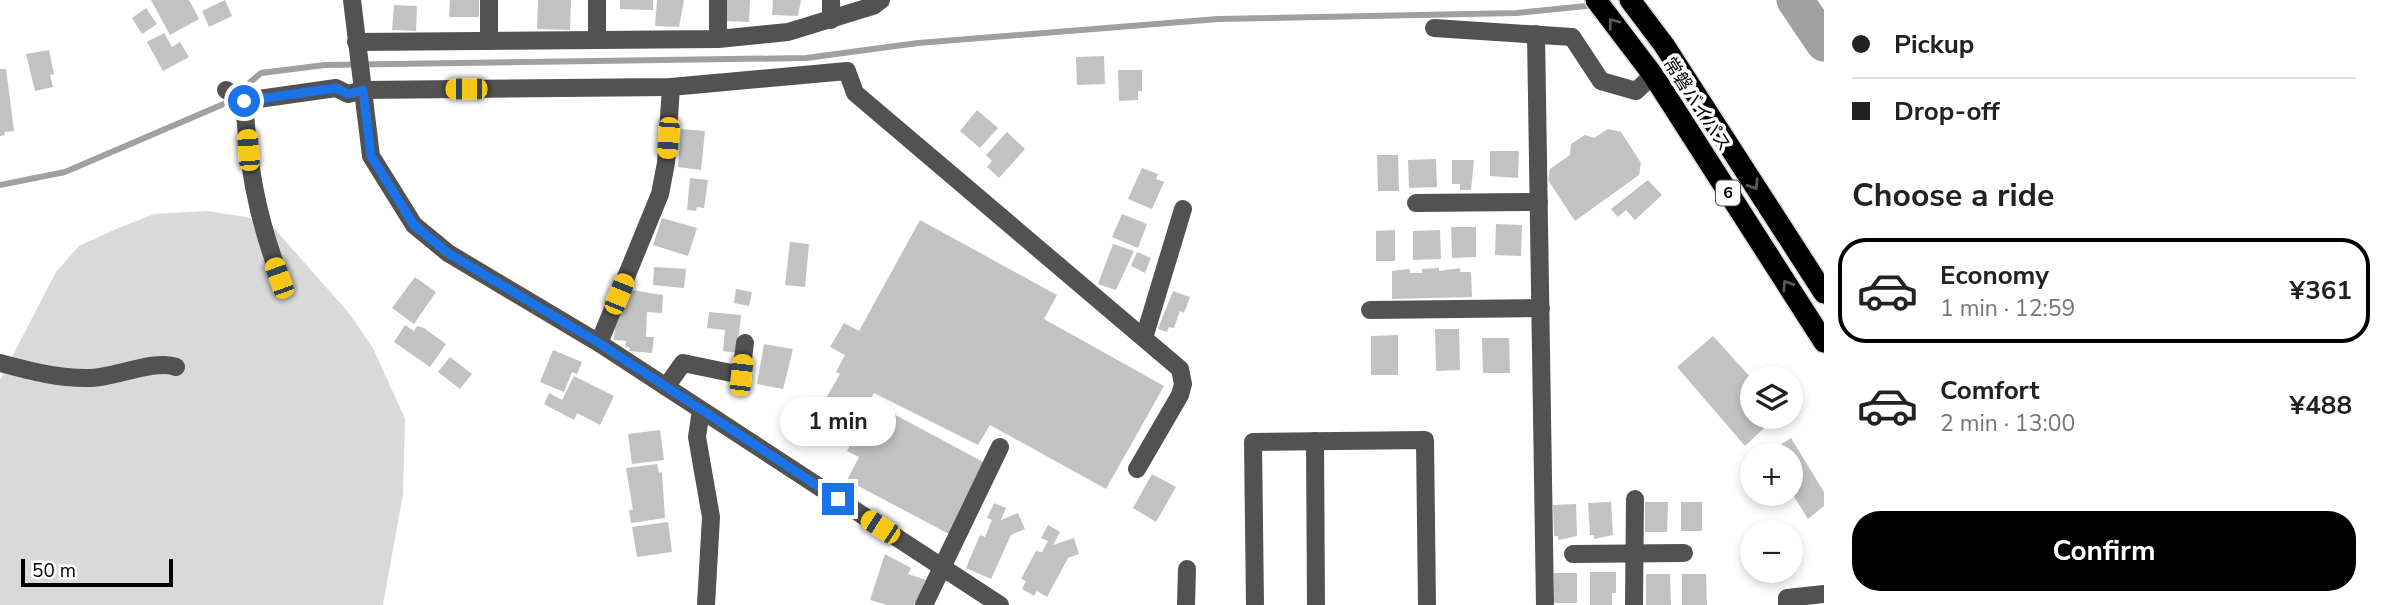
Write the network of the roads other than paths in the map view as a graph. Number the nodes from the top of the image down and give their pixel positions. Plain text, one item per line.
1 (352, 0) edge
2 (489, 0) edge
3 (597, 0) edge
4 (718, 0) edge
5 (831, 0) edge
6 (881, 0) edge
7 (1596, 0) edge
8 (1630, 0) edge
9 (831, 20) junction
10 (1434, 28) dead end
11 (1536, 34) junction
12 (718, 39) junction
13 (597, 40) junction
14 (489, 41) junction
15 (356, 42) junction
16 (1653, 75) junction
17 (671, 87) junction
18 (226, 90) dead end
19 (363, 90) junction
20 (244, 101) junction
21 (1539, 202) junction
22 (1416, 204) dead end
23 (1183, 209) dead end
24 (279, 278) dead end
25 (1824, 293) edge
26 (1541, 307) junction
27 (1370, 310) dead end
28 (1144, 338) junction
29 (1824, 342) edge
30 (599, 343) junction
31 (745, 343) dead end
32 (0, 363) edge
33 (176, 367) dead end
34 (666, 387) junction
35 (701, 410) junction
36 (1315, 441) junction
37 (1000, 447) dead end
38 (1137, 468) dead end
39 (1635, 499) dead end
40 (1684, 552) dead end
41 (1634, 553) junction
42 (1573, 554) dead end
43 (944, 568) junction
44 (1187, 569) dead end
45 (1824, 594) edge
46 (706, 605) edge
47 (924, 605) edge
48 (1000, 605) edge
49 (1186, 605) edge
50 (1255, 605) edge
51 (1316, 605) edge
52 (1427, 605) edge
53 (1545, 605) edge
54 (1634, 605) edge
55 (1787, 605) edge

1 - 15 street
2 - 14 street
3 - 13 street
4 - 12 street
5 - 9 street
6 - 9 street
16 -> 7 highway, 常磐バイパス / 6
8 -> 25 highway, 常磐バイパス / 6
9 - 12 street
10 - 11 street
11 - 16 street
11 - 21 street
12 - 13 street
13 - 14 street
14 - 15 street
15 - 19 street
29 -> 16 highway, 常磐バイパス / 6
17 - 19 street
17 - 28 street
17 - 30 street
18 - 20 street
19 - 20 street
19 - 30 street
20 - 24 street
21 - 22 street
21 - 26 street
23 - 28 street
26 - 27 street
26 - 53 street
28 - 38 street
30 - 34 street
31 - 34 street
32 - 33 street
34 - 35 street
35 - 43 street
35 - 46 street
36 - 50 street
36 - 51 street
36 - 52 street
37 - 43 street
39 - 41 street
40 - 41 street
41 - 42 street
41 - 54 street
43 - 47 street
43 - 48 street
44 - 49 street
45 - 55 street

